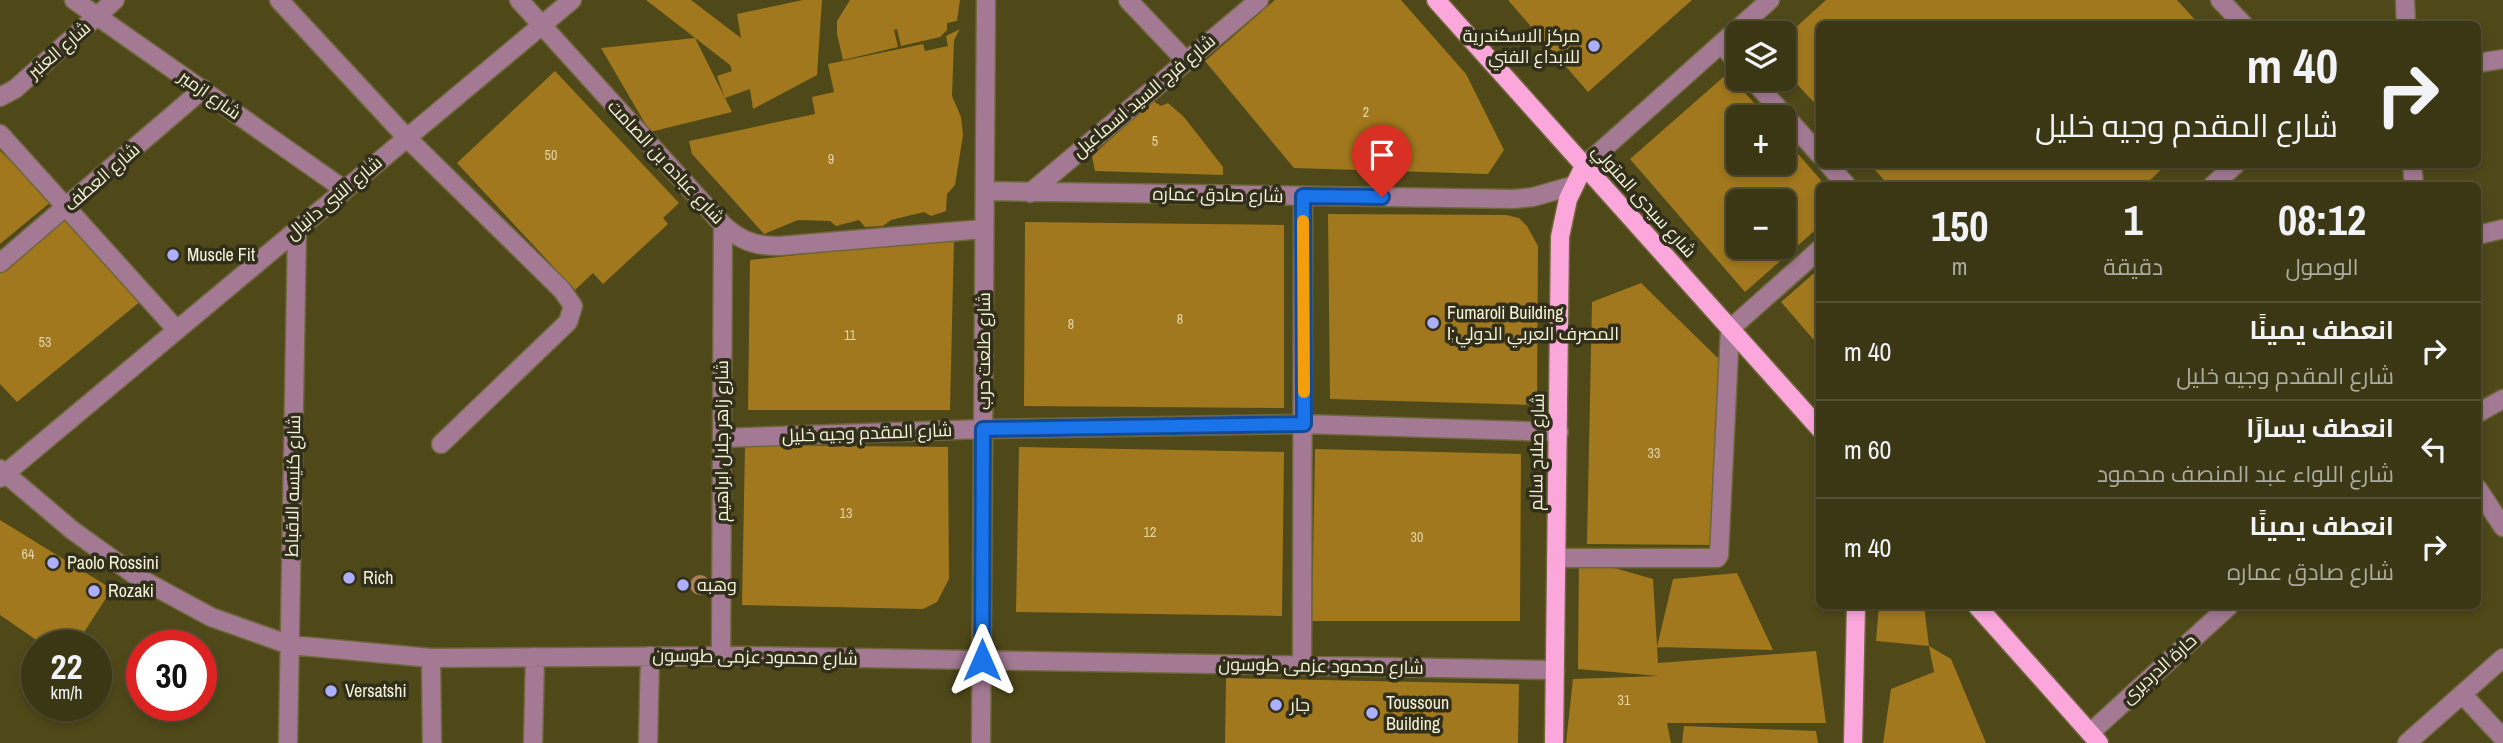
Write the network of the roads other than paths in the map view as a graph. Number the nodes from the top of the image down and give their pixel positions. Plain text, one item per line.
1 (74, 0) edge
2 (115, 0) edge
3 (279, 0) edge
4 (519, 0) edge
5 (572, 0) edge
6 (986, 0) edge
7 (1128, 0) edge
8 (1259, 0) edge
9 (1436, 0) edge
10 (1770, 0) edge
11 (2220, 0) edge
12 (98, 16) junction
13 (2240, 21) edge
14 (541, 25) junction
15 (1721, 44) junction
16 (1726, 50) edge
17 (2503, 59) edge
18 (1186, 61) junction
19 (2481, 63) edge
20 (203, 89) junction
21 (1763, 91) edge
22 (0, 97) edge
23 (0, 134) edge
24 (407, 138) junction
25 (1816, 151) edge
26 (1584, 166) junction
27 (1831, 168) edge
28 (2232, 168) edge
29 (1844, 182) edge
30 (2217, 182) edge
31 (1575, 185) junction
32 (345, 190) junction
33 (985, 191) junction
34 (1030, 193) junction
35 (1303, 196) junction
36 (66, 208) junction
37 (723, 225) junction
38 (984, 229) junction
39 (2503, 229) edge
40 (297, 230) junction
41 (2481, 234) edge
42 (1816, 253) edge
43 (0, 263) edge
44 (176, 329) junction
45 (1730, 329) junction
46 (2503, 399) edge
47 (2481, 411) edge
48 (1304, 424) junction
49 (1816, 425) edge
50 (983, 429) junction
51 (1559, 432) junction
52 (722, 438) junction
53 (441, 444) dead end
54 (2, 474) edge
55 (2481, 494) edge
56 (2503, 527) edge
57 (1556, 558) junction
58 (1856, 609) edge
59 (1980, 609) edge
60 (2226, 609) edge
61 (290, 645) junction
62 (650, 656) junction
63 (535, 657) junction
64 (431, 658) junction
65 (720, 658) junction
66 (2503, 658) edge
67 (982, 660) junction
68 (1301, 665) junction
69 (1555, 670) junction
70 (2462, 694) junction
71 (2094, 738) edge
72 (2503, 738) edge
73 (288, 743) edge
74 (432, 743) edge
75 (533, 743) edge
76 (648, 743) edge
77 (981, 743) edge
78 (1554, 743) edge
79 (1853, 743) edge
80 (2407, 743) edge

1 - 12 street, شارع ازمير
2 - 12 street, شارع العنبر
3 - 24 street
4 - 14 street, شارع عباده بن الصامت
5 - 14 street, شارع النبى دانيال
6 - 33 street, شارع طلعت حرب
7 - 18 street
8 - 18 street, شارع فرج السيد اسماعيل
9 - 26 main road, شارع سيدى المتولي
10 - 15 street
11 - 13 street
12 - 20 street, شارع ازمير
12 - 22 street, شارع العنبر
14 - 24 street, شارع النبى دانيال
14 - 37 street, شارع عباده بن الصامت
15 - 16 street
15 - 26 street
17 - 19 street
18 - 34 street, شارع فرج السيد اسماعيل
20 - 32 street, شارع ازمير
20 - 36 street, شارع العطف
21 - 25 street
23 - 36 street
24 - 32 street, شارع النبى دانيال
24 - 53 street
26 - 31 main road, شارع صلاح سالم
26 - 45 main road, شارع سيدى المتولي
27 - 29 street
28 - 30 street
31 - 35 street, شارع صادق عماره
31 - 51 main road, شارع صلاح سالم
32 - 40 street, شارع النبى دانيال
33 - 34 street, شارع صادق عماره
33 - 38 street, شارع طلعت حرب
34 - 35 street, شارع صادق عماره
35 - 48 street
36 - 43 street, شارع العطف
36 - 44 street
37 - 38 street, شارع عباده بن الصامت
37 - 52 street, شارع زاهر جلال ابراهيم
38 - 50 street, شارع طلعت حرب
39 - 41 street
40 - 44 street, شارع النبى دانيال
40 - 61 street, شارع كنيسه الاقباط
42 - 45 street
44 - 54 street, شارع النبى دانيال
45 - 49 main road, شارع سيدى المتولي
45 - 57 street
46 - 47 street
48 - 50 street, شارع المقدم وجيه خليل
48 - 51 street, شارع المقدم وجيه خليل
48 - 68 street
50 - 52 street, شارع المقدم وجيه خليل
50 - 67 street, شارع طلعت حرب
51 - 57 main road, شارع صلاح سالم
52 - 65 street, شارع زاهر جلال ابراهيم
54 - 61 street, شارع محمود عزمى طوسون
55 - 56 street
57 - 69 main road, شارع صلاح سالم
58 - 79 main road
59 - 71 main road
60 - 71 street, حارة الدرديرى
61 - 64 street, شارع محمود عزمى طوسون
61 - 73 street, شارع كنيسه الاقباط
62 - 63 street, شارع محمود عزمى طوسون
62 - 65 street, شارع محمود عزمى طوسون
62 - 76 street
63 - 64 street, شارع محمود عزمى طوسون
63 - 75 street
64 - 74 street
65 - 67 street, شارع محمود عزمى طوسون
66 - 70 street
67 - 68 street, شارع محمود عزمى طوسون
67 - 77 street, شارع طلعت حرب
68 - 69 street, شارع محمود عزمى طوسون
69 - 78 main road, شارع صلاح سالم
70 - 72 street
70 - 80 street

